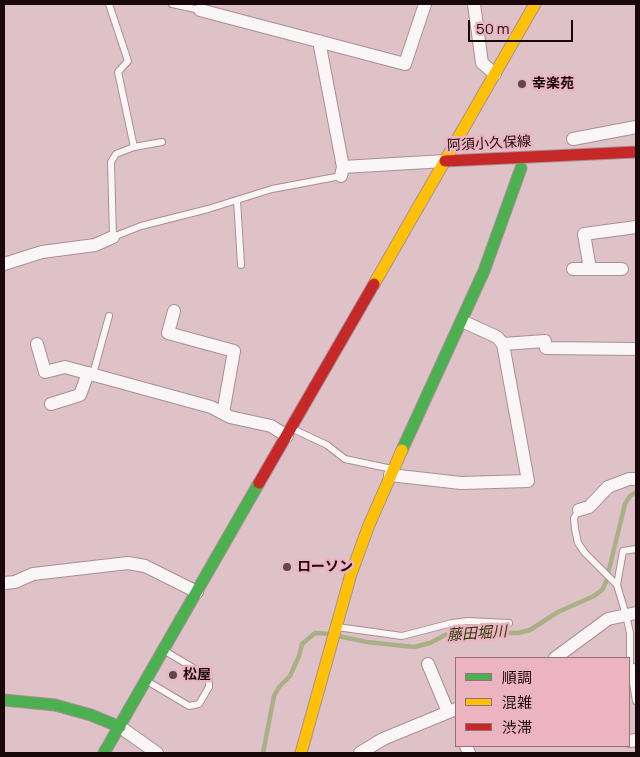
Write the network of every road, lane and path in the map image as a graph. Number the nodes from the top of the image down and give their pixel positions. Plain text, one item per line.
1 (109, 4) edge
2 (172, 4) edge
3 (426, 4) edge
4 (474, 4) edge
5 (535, 4) edge
6 (200, 10) joint
7 (319, 41) junction
8 (495, 74) junction
9 (636, 126) edge
10 (573, 139) dead end
11 (162, 142) dead end
12 (134, 147) junction
13 (636, 152) edge
14 (444, 161) junction
15 (521, 168) dead end
16 (342, 172) junction
17 (237, 200) junction
18 (636, 227) edge
19 (113, 237) junction
20 (4, 264) edge
21 (241, 265) dead end
22 (573, 269) dead end
23 (590, 269) junction
24 (622, 269) dead end
25 (174, 311) dead end
26 (109, 316) dead end
27 (462, 321) junction
28 (37, 344) dead end
29 (503, 344) junction
30 (636, 349) edge
31 (90, 374) junction
32 (51, 404) dead end
33 (223, 413) junction
34 (289, 432) junction
35 (392, 472) junction
36 (636, 479) edge
37 (579, 510) joint
38 (636, 549) edge
39 (4, 583) edge
40 (617, 585) junction
41 (197, 592) junction
42 (631, 614) edge
43 (509, 623) dead end
44 (334, 632) junction
45 (164, 650) junction
46 (556, 657) edge
47 (428, 664) dead end
48 (633, 670) edge
49 (146, 681) junction
50 (4, 700) edge
51 (636, 701) edge
52 (454, 712) edge
53 (120, 727) junction
54 (104, 753) edge
55 (157, 753) edge
56 (301, 753) edge
57 (360, 753) edge

1 - 12 lane
2 - 6 lane
3 - 7 street
4 - 8 street
5 - 8 street
6 - 7 street
7 - 16 street
8 - 14 street
9 - 10 street
11 - 12 lane
12 - 19 lane
13 - 14 street, 阿須小久保線
14 - 16 street, 阿須小久保線
14 - 34 street
15 - 27 street
16 - 17 lane
17 - 19 lane
17 - 21 lane
18 - 23 street
19 - 20 street
22 - 23 street
23 - 24 street
25 - 33 street
26 - 31 lane
27 - 29 street
27 - 35 street
28 - 31 street
29 - 30 street
29 - 35 street
31 - 32 street
31 - 33 street
33 - 34 street
34 - 35 lane
34 - 41 street
35 - 44 street
36 - 37 street
37 - 40 lane
38 - 40 lane
39 - 41 street
40 - 42 lane
41 - 45 street
42 - 46 street
42 - 48 lane
43 - 44 lane
44 - 56 street
45 - 49 street
45 - 49 lane
47 - 52 street
48 - 51 lane
49 - 53 street
50 - 53 street
52 - 57 street
53 - 54 street
53 - 55 street

